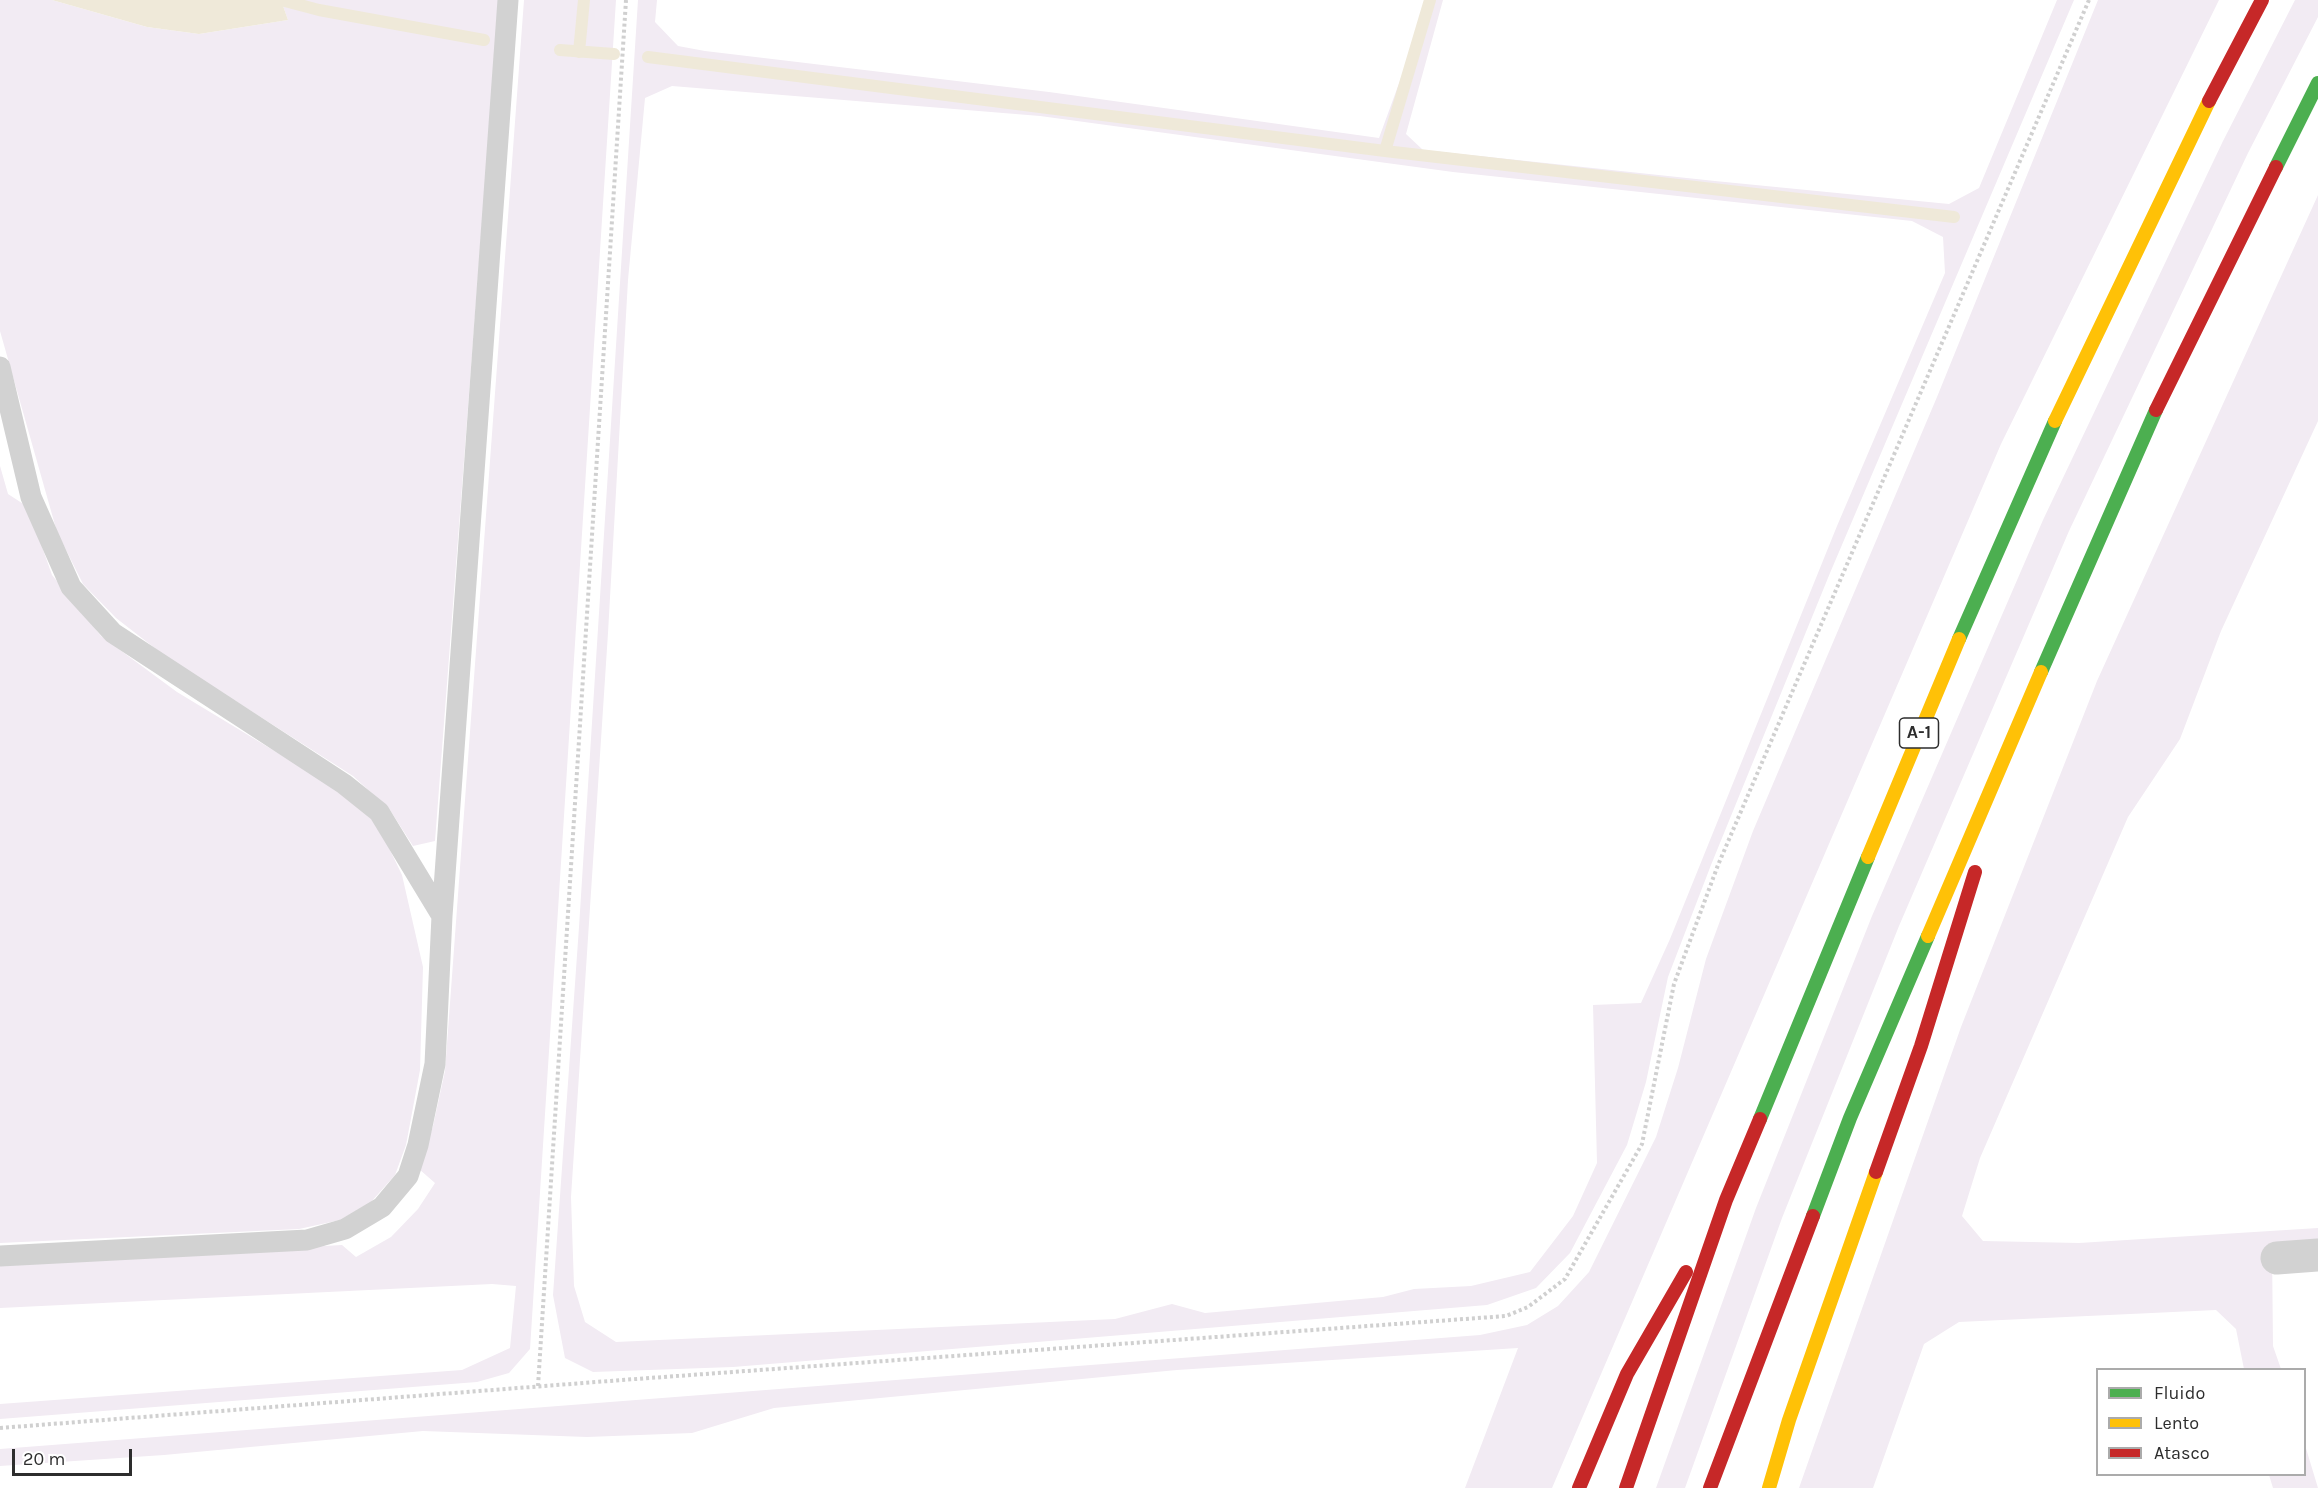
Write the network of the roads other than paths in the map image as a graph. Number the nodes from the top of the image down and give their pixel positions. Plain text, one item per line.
1 (508, 0) edge
2 (2262, 0) edge
3 (2318, 83) edge
4 (0, 367) edge
5 (2027, 704) junction
6 (1988, 829) dead end
7 (1978, 863) dead end
8 (442, 916) junction
9 (1726, 1200) junction
10 (2318, 1255) edge
11 (0, 1256) edge
12 (2277, 1258) dead end
13 (1579, 1488) edge
14 (1626, 1488) edge
15 (1710, 1488) edge
16 (1769, 1488) edge

1 - 8 lane
2 - 9 highway, A-1
3 - 5 highway
4 - 8 lane
5 - 6 highway
5 - 15 highway
7 - 16 highway
8 - 11 lane
9 - 13 highway
9 - 14 highway, A-1
10 - 12 street

